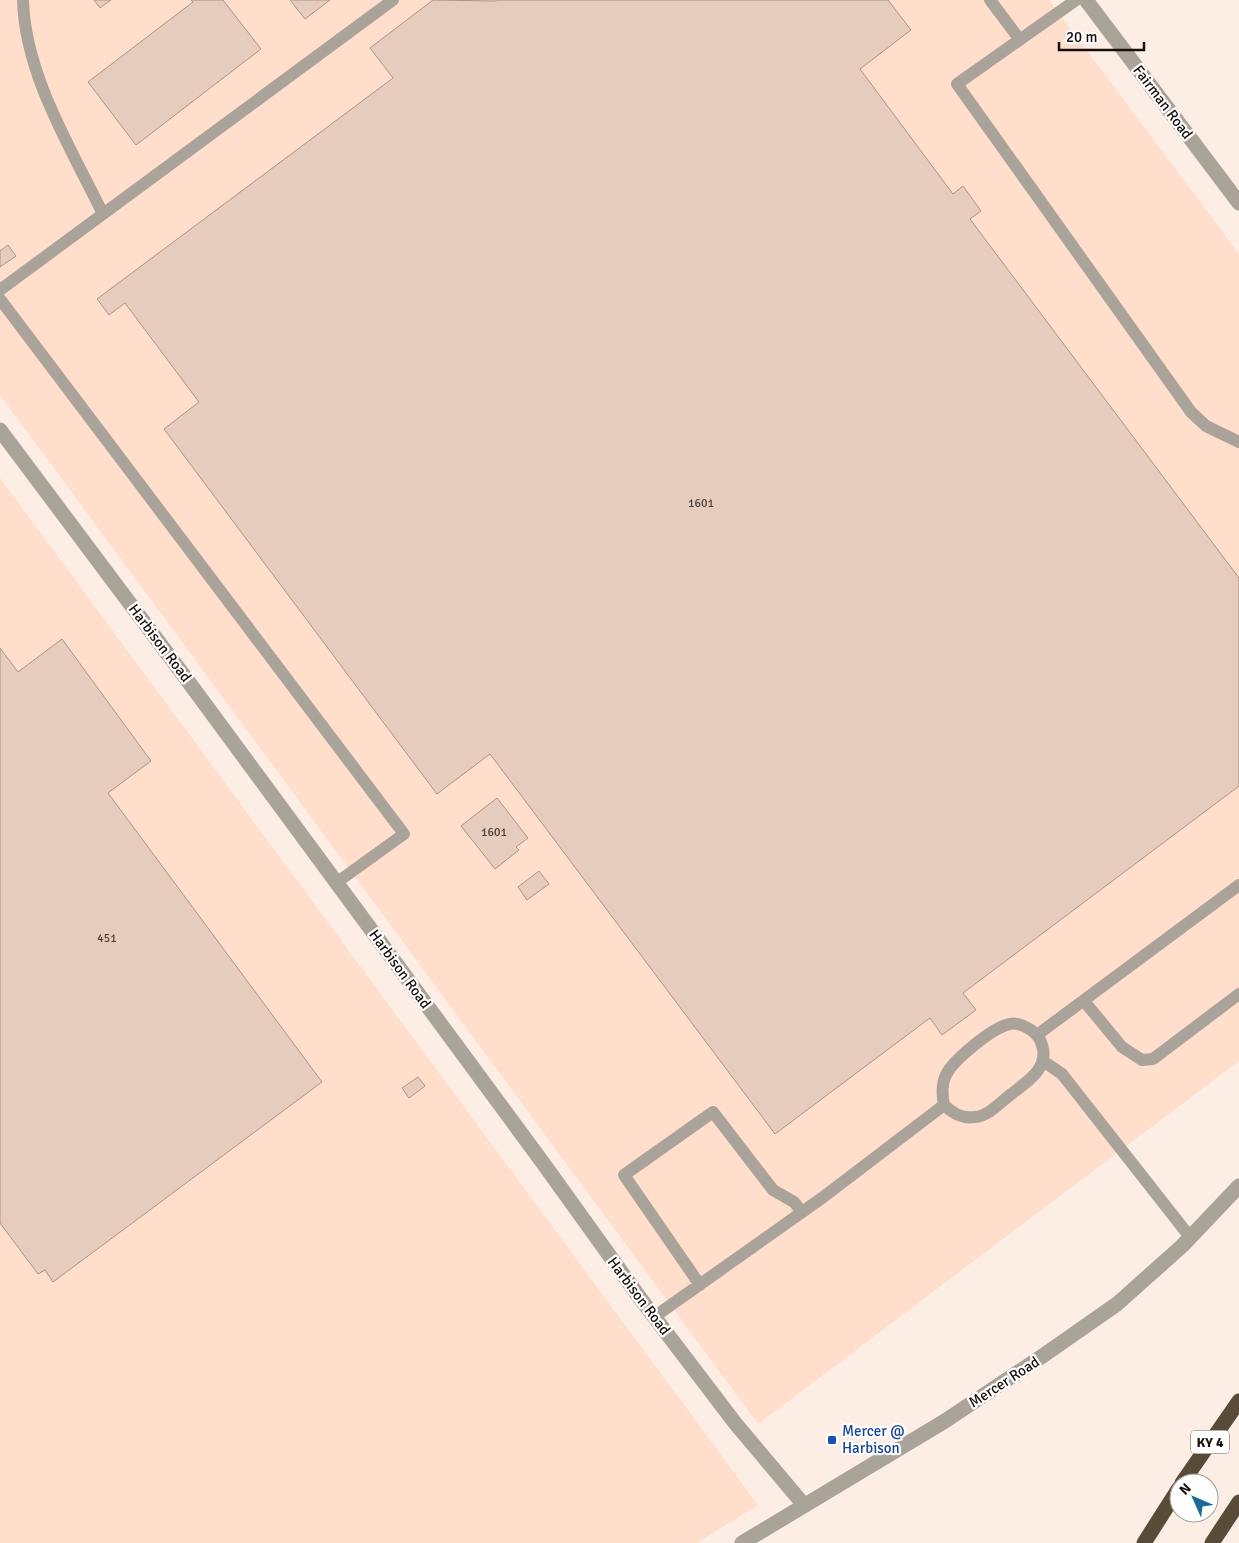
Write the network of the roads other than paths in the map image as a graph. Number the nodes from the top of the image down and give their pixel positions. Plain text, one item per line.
1 (23, 0) edge
2 (393, 0) edge
3 (990, 0) edge
4 (1076, 0) edge
5 (1086, 0) edge
6 (1020, 40) junction
7 (1239, 203) edge
8 (103, 214) junction
9 (0, 290) edge
10 (0, 299) edge
11 (0, 430) edge
12 (1239, 442) edge
13 (336, 883) junction
14 (1239, 885) edge
15 (1239, 994) edge
16 (1084, 1001) junction
17 (1037, 1035) junction
18 (1043, 1061) junction
19 (944, 1105) junction
20 (1239, 1186) edge
21 (802, 1212) junction
22 (1190, 1237) junction
23 (700, 1285) junction
24 (654, 1317) junction
25 (1239, 1401) edge
26 (1189, 1473) edge
27 (1239, 1502) edge
28 (1169, 1504) edge
29 (804, 1506) junction
30 (742, 1543) edge
31 (1144, 1543) edge
32 (1212, 1543) edge

1 - 8 lane
2 - 8 lane
3 - 6 lane
4 - 6 lane
5 - 7 street, Fairman Road
6 - 12 lane
8 - 9 lane
10 - 13 lane
11 - 13 street, Harbison Road
13 - 24 street, Harbison Road
14 - 16 lane
15 - 16 lane
16 - 17 lane
17 - 18 lane
17 - 19 lane
18 - 19 lane
18 - 22 lane
19 - 21 lane
20 - 22 street, Mercer Road
21 - 23 lane
21 - 23 lane
22 - 29 street, Mercer Road
23 - 24 lane
24 - 29 street, Harbison Road
25 - 26 highway, KY 4
27 - 32 highway
28 - 31 highway
29 - 30 street, Mercer Road

